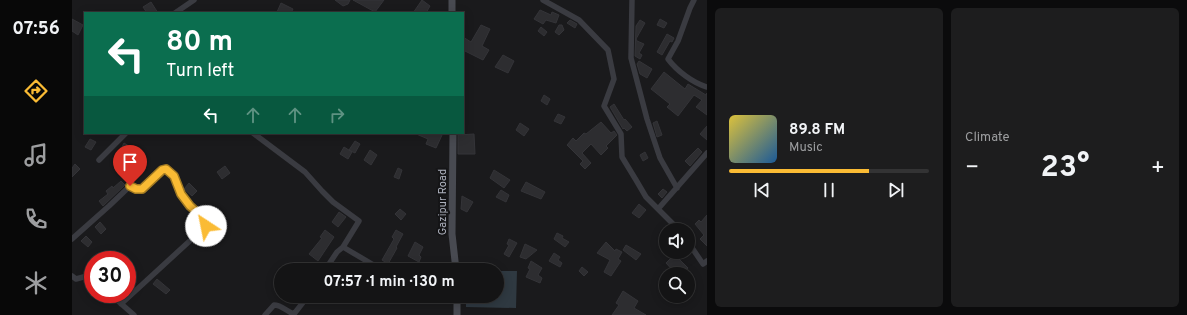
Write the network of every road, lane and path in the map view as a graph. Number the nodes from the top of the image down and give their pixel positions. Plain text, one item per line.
1 (194, 0) edge
2 (452, 0) edge
3 (543, 0) edge
4 (632, 0) edge
5 (694, 0) edge
6 (176, 12) edge
7 (452, 12) edge
8 (707, 87) edge
9 (125, 134) edge
10 (254, 134) edge
11 (453, 134) edge
12 (707, 153) edge
13 (99, 160) dead end
14 (677, 188) junction
15 (658, 209) junction
16 (672, 223) edge
17 (72, 239) edge
18 (343, 247) junction
19 (695, 253) edge
20 (707, 261) edge
21 (330, 263) edge
22 (370, 263) edge
23 (455, 263) edge
24 (72, 276) edge
25 (84, 277) edge
26 (303, 303) edge
27 (457, 303) edge
28 (121, 304) joint
29 (134, 315) edge
30 (264, 315) edge
31 (457, 315) edge

1 - 6 street
2 - 7 street
3 - 15 street
4 - 14 street
5 - 8 street
9 - 13 street
10 - 18 street
11 - 23 street, Gazipur Road
12 - 14 street
14 - 15 street
15 - 16 street
17 - 28 street
18 - 21 street
18 - 22 street
19 - 20 street
24 - 25 street
26 - 30 street
27 - 31 street
28 - 29 street

